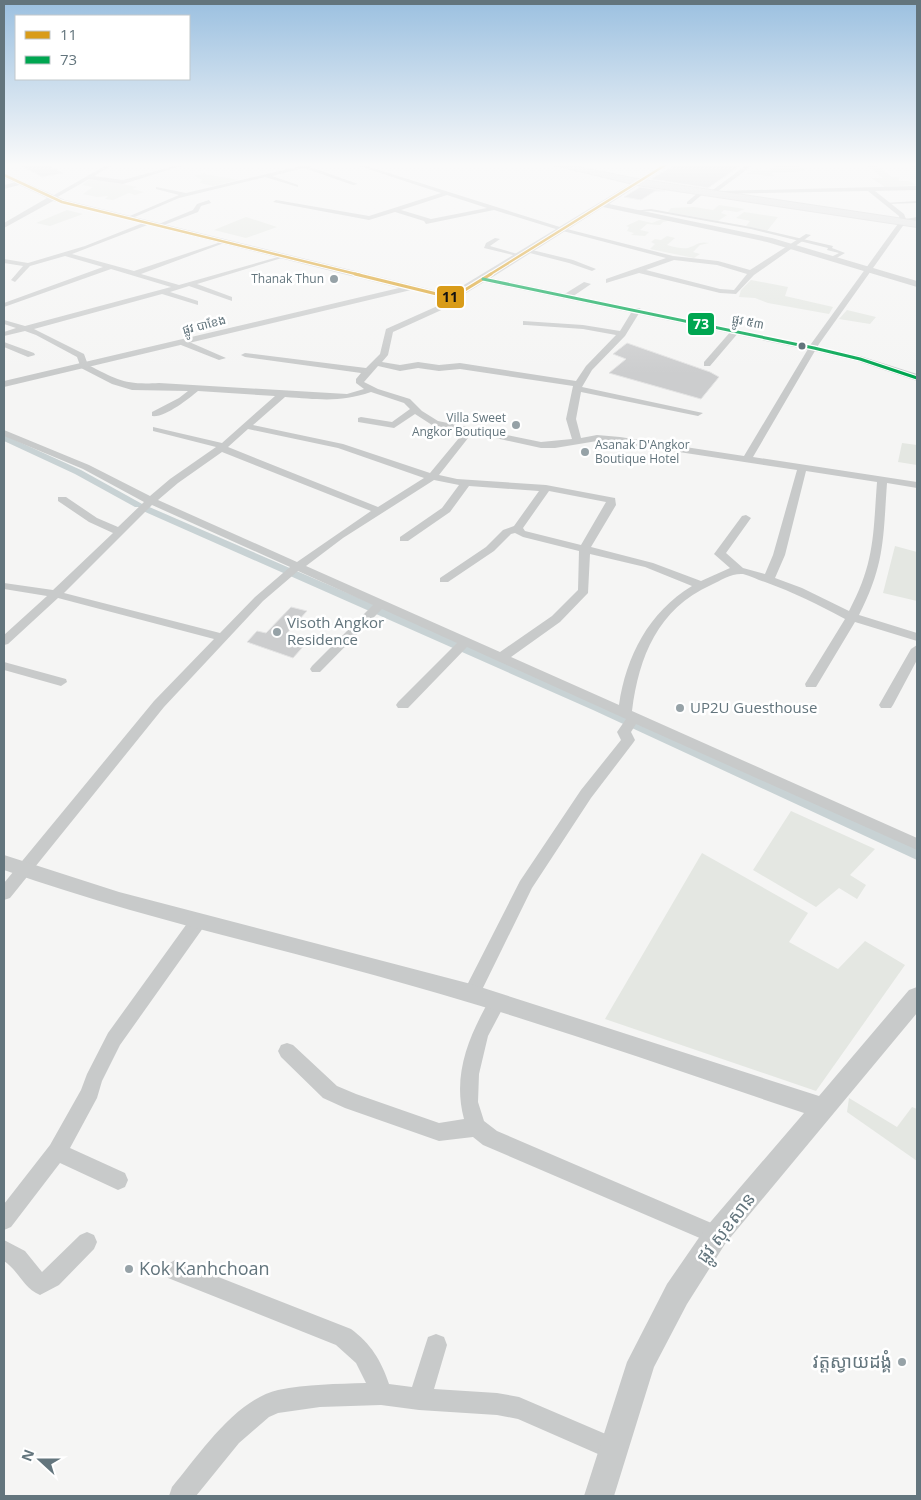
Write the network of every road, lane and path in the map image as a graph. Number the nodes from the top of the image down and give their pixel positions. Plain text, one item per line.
1 (125, 234) edge
2 (189, 234) edge
3 (554, 234) edge
4 (580, 234) edge
5 (736, 234) edge
6 (788, 234) edge
7 (896, 234) edge
8 (805, 237) junction
9 (497, 239) dead end
10 (222, 242) junction
11 (792, 247) junction
12 (528, 251) junction
13 (66, 254) junction
14 (283, 256) junction
15 (519, 256) junction
16 (673, 258) junction
17 (833, 258) junction
18 (4, 261) edge
19 (17, 264) junction
20 (28, 265) junction
21 (113, 266) junction
22 (4, 268) edge
23 (592, 269) dead end
24 (872, 269) junction
25 (642, 271) junction
26 (136, 273) junction
27 (751, 273) junction
28 (483, 279) junction
29 (15, 280) dead end
30 (609, 281) dead end
31 (190, 284) junction
32 (587, 284) dead end
33 (917, 284) edge
34 (179, 287) junction
35 (410, 288) junction
36 (163, 292) junction
37 (449, 297) junction
38 (566, 297) junction
39 (229, 299) dead end
40 (195, 303) dead end
41 (4, 305) edge
42 (637, 310) junction
43 (4, 322) edge
44 (526, 323) dead end
45 (20, 329) junction
46 (735, 332) junction
47 (4, 334) edge
48 (622, 334) junction
49 (184, 343) junction
50 (4, 344) edge
51 (814, 348) junction
52 (31, 355) dead end
53 (245, 355) dead end
54 (222, 358) dead end
55 (376, 364) junction
56 (707, 364) dead end
57 (84, 366) junction
58 (368, 371) junction
59 (917, 378) edge
60 (4, 384) edge
61 (577, 387) junction
62 (195, 389) junction
63 (371, 389) junction
64 (282, 395) junction
65 (416, 409) junction
66 (698, 413) dead end
67 (155, 414) dead end
68 (361, 420) dead end
69 (246, 426) junction
70 (156, 430) dead end
71 (469, 431) junction
72 (4, 434) edge
73 (577, 442) junction
74 (223, 447) junction
75 (746, 460) junction
76 (802, 468) junction
77 (432, 477) junction
78 (882, 480) junction
79 (466, 483) junction
80 (917, 485) edge
81 (546, 488) junction
82 (62, 499) dead end
83 (146, 506) junction
84 (377, 510) junction
85 (746, 518) dead end
86 (518, 528) junction
87 (120, 532) junction
88 (404, 539) dead end
89 (584, 550) junction
90 (738, 569) junction
91 (291, 571) junction
92 (769, 578) junction
93 (444, 580) dead end
94 (701, 585) junction
95 (4, 586) edge
96 (56, 594) junction
97 (376, 609) junction
98 (851, 617) junction
99 (221, 637) junction
100 (917, 637) edge
101 (4, 640) edge
102 (460, 647) junction
103 (917, 649) edge
104 (501, 658) junction
105 (4, 666) edge
106 (316, 669) dead end
107 (61, 682) dead end
108 (811, 684) dead end
109 (403, 704) dead end
110 (886, 706) dead end
111 (629, 720) junction
112 (917, 844) edge
113 (14, 866) edge
114 (4, 894) edge
115 (197, 923) junction
116 (472, 994) junction
117 (917, 997) edge
118 (498, 1002) junction
119 (287, 1051) dead end
120 (822, 1108) junction
121 (476, 1127) junction
122 (57, 1152) junction
123 (118, 1180) dead end
124 (4, 1220) edge
125 (716, 1235) junction
126 (87, 1242) dead end
127 (4, 1250) edge
128 (175, 1271) dead end
129 (436, 1345) dead end
130 (381, 1394) junction
131 (419, 1399) junction
132 (614, 1449) junction
133 (181, 1496) edge
134 (599, 1496) edge

1 - 13 street
2 - 10 street
3 - 12 street
4 - 16 street
5 - 11 street
6 - 8 street
7 - 24 street
8 - 11 street
8 - 17 street
9 - 15 street
10 - 14 street
10 - 26 street
11 - 17 street
11 - 27 street
12 - 15 street
12 - 23 street
13 - 20 street
13 - 21 street
14 - 31 street
14 - 35 street
15 - 28 street
16 - 25 street
16 - 27 street
17 - 24 street
18 - 19 street
19 - 20 street
19 - 22 street
20 - 29 street
21 - 26 street
21 - 41 street
24 - 33 street
24 - 51 street
25 - 27 street
25 - 30 street
26 - 34 street
28 - 37 street
28 - 38 street, ផ្លូវ ៥៣
31 - 34 street
31 - 39 street
32 - 38 street
34 - 36 street
35 - 37 street
35 - 49 street, ផ្លូវ បាខែង
36 - 40 street
36 - 45 street
37 - 55 street
38 - 42 street, ផ្លូវ ៥៣
42 - 46 street, ផ្លូវ ៥៣
42 - 48 street
43 - 45 street
44 - 48 street
45 - 47 street
45 - 57 street
46 - 51 street, ផ្លូវ ៥៣
46 - 56 street
48 - 61 street
49 - 54 street
49 - 57 street, ផ្លូវ បាខែង
50 - 52 street
51 - 59 street, ផ្លូវ ៥៣
51 - 75 street
53 - 58 street
55 - 58 street
55 - 61 street
57 - 60 street, ផ្លូវ បាខែង
57 - 62 street
58 - 63 street
61 - 66 street
61 - 73 street
62 - 64 street
62 - 67 street
63 - 64 street
63 - 65 street
64 - 69 street
65 - 68 street
65 - 71 street
69 - 74 street
69 - 77 street
70 - 74 street
71 - 73 street
71 - 77 street
72 - 83 street
73 - 75 street
74 - 83 street
74 - 84 street
75 - 76 street
76 - 78 street
76 - 92 street
77 - 79 street
77 - 84 street
78 - 80 street
78 - 98 street
79 - 81 street
79 - 88 street
81 - 86 street
81 - 89 street
82 - 87 street
83 - 87 street
83 - 91 street
84 - 91 street
85 - 90 street
86 - 89 street
86 - 93 street
87 - 96 street
89 - 94 street
89 - 104 street
90 - 92 street
90 - 94 street
91 - 97 street
91 - 99 street
92 - 98 street
94 - 111 street
95 - 96 street
96 - 99 street
96 - 101 street
97 - 102 street
97 - 106 street
98 - 100 street
98 - 108 street
99 - 113 street
102 - 104 street
102 - 109 street
103 - 110 street
104 - 111 street
105 - 107 street
111 - 112 street
111 - 116 street
113 - 114 street
113 - 115 street
115 - 116 street
115 - 122 street
116 - 118 street
117 - 120 street, ផ្លូវ សុខសាន
118 - 120 street
118 - 121 street
119 - 121 street
120 - 125 street, ផ្លូវ សុខសាន
121 - 125 street
122 - 123 street
122 - 124 street
125 - 132 street, ផ្លូវ សុខសាន
126 - 127 street
128 - 130 street
129 - 131 street
130 - 131 street
130 - 133 street
131 - 132 street
132 - 134 street, ផ្លូវ សុខសាន

